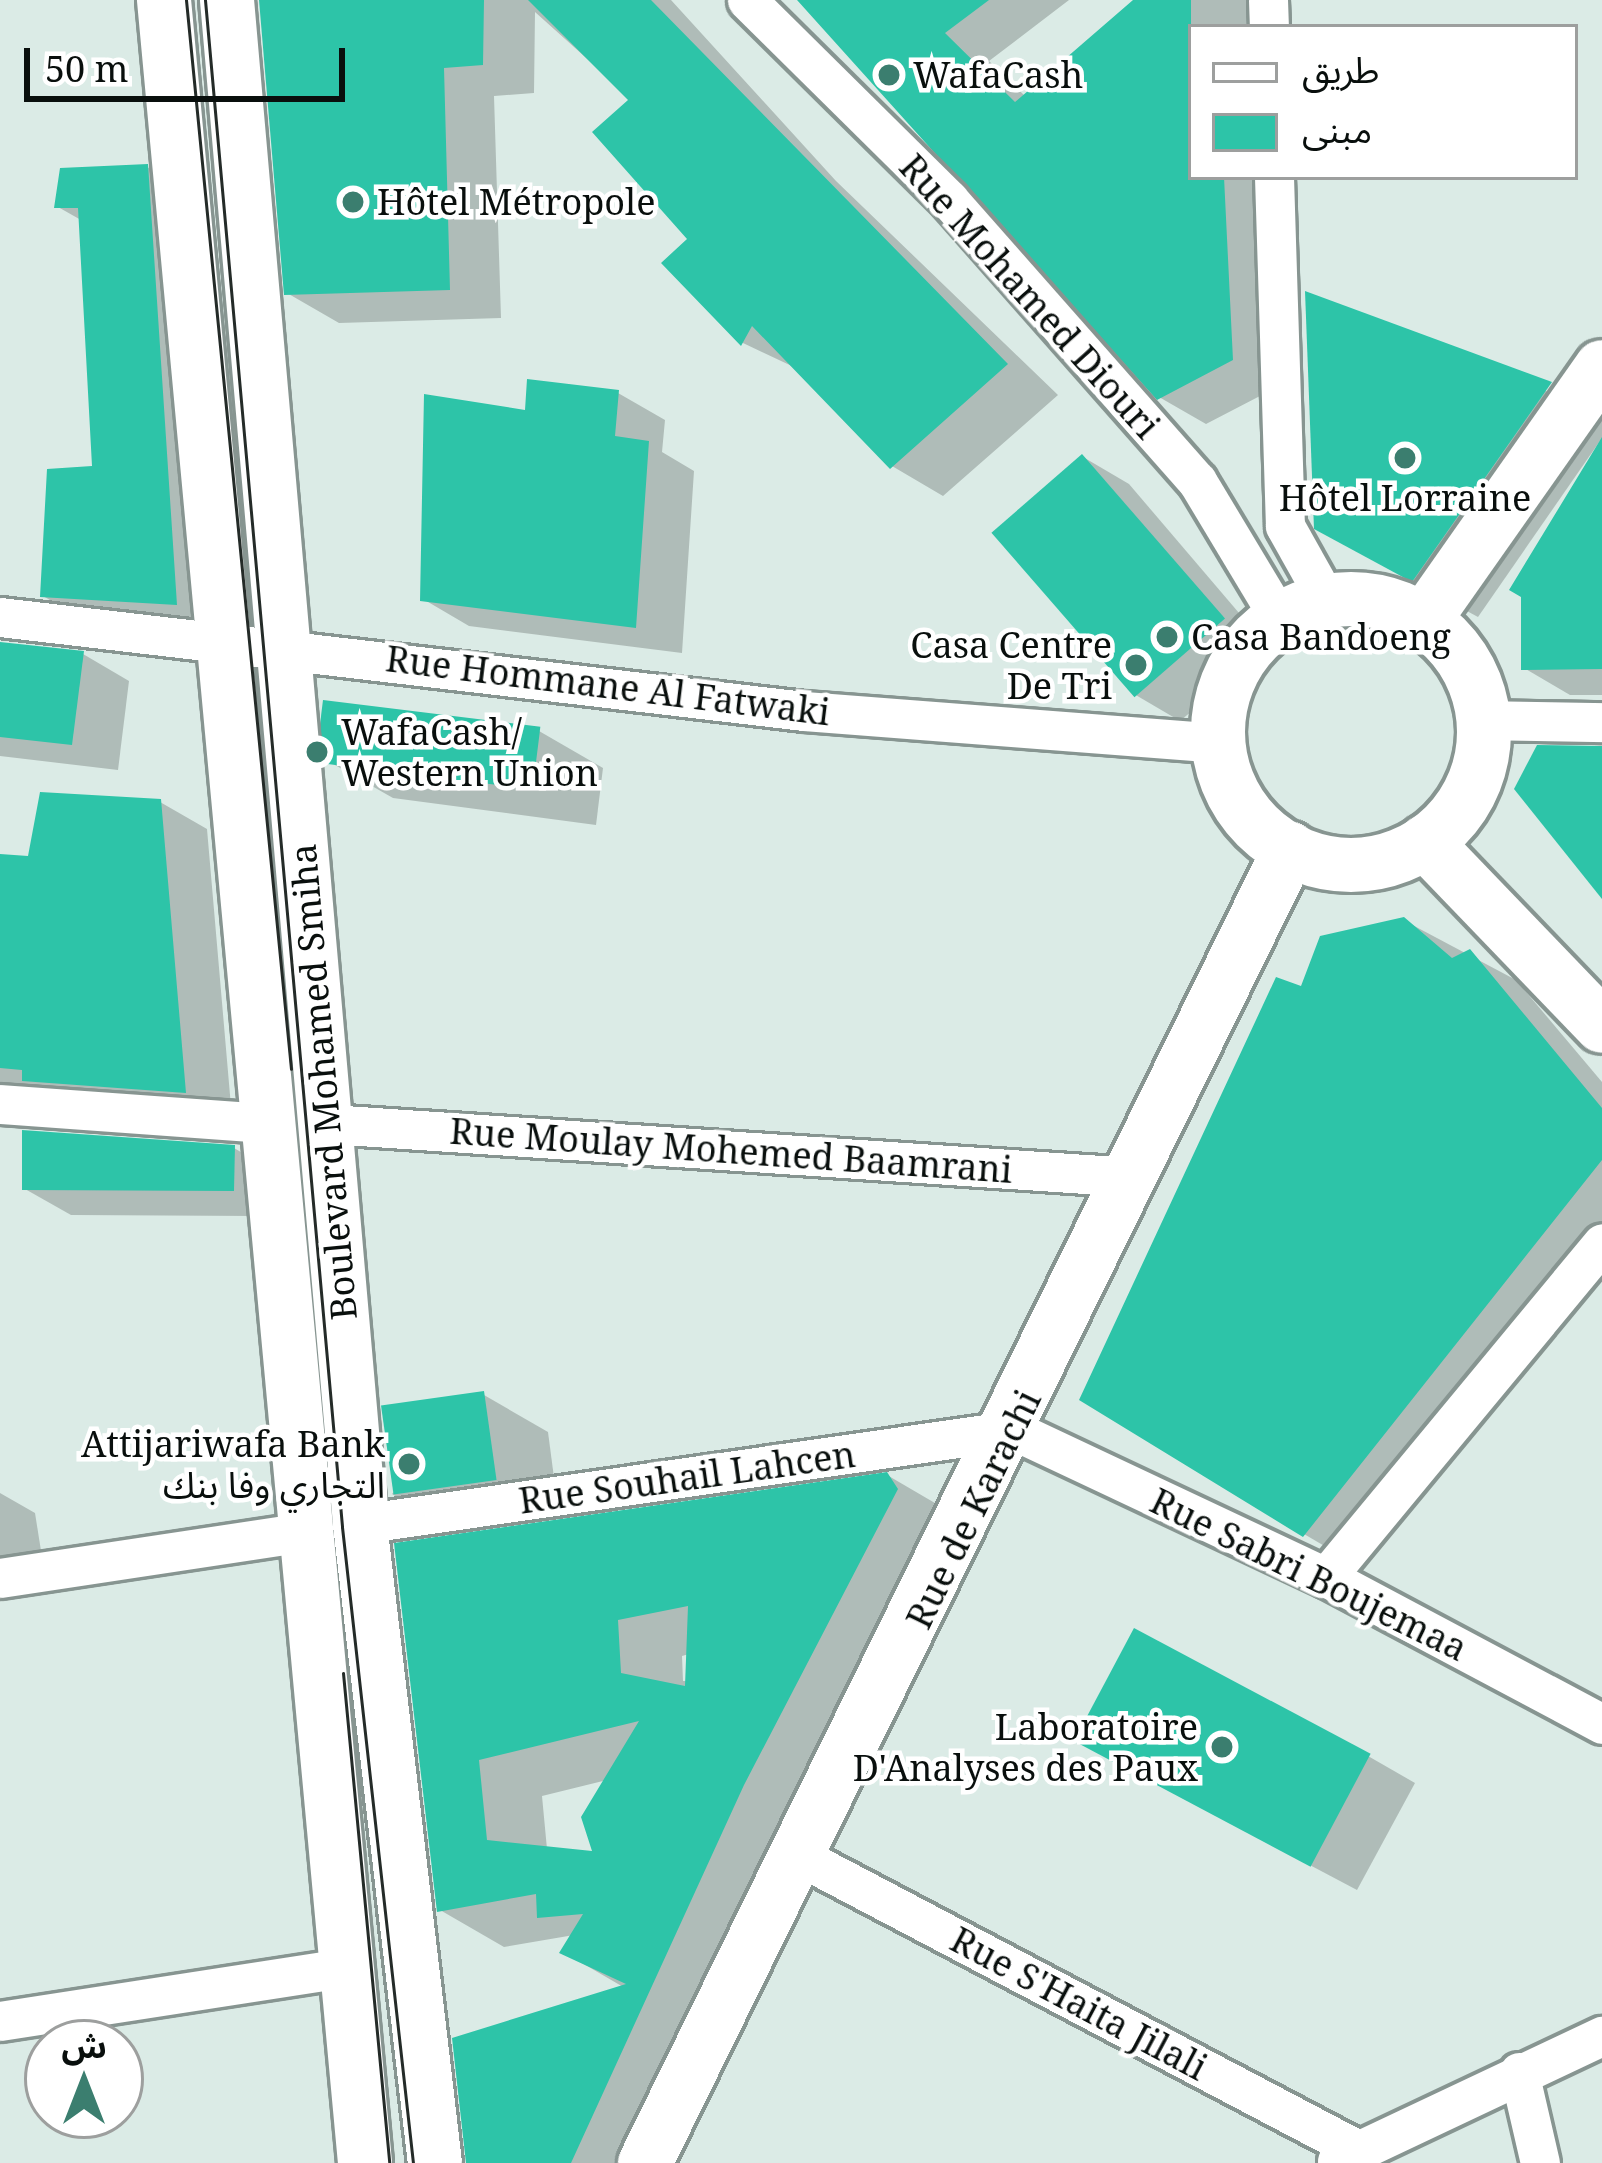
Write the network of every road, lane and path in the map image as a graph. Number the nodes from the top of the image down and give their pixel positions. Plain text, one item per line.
1 (164, 0) edge
2 (227, 0) edge
3 (746, 0) edge
4 (1274, 180) edge
5 (1602, 367) edge
6 (1303, 610) junction
7 (0, 616) edge
8 (1424, 620) junction
9 (221, 640) junction
10 (284, 645) junction
11 (1484, 720) junction
12 (1602, 722) edge
13 (1217, 743) junction
14 (1426, 842) junction
15 (1290, 849) junction
16 (1602, 1026) edge
17 (0, 1104) edge
18 (266, 1123) junction
19 (329, 1124) junction
20 (1132, 1177) junction
21 (1602, 1243) edge
22 (1013, 1430) junction
23 (360, 1524) junction
24 (298, 1533) junction
25 (1326, 1577) junction
26 (0, 1578) edge
27 (1602, 1724) edge
28 (799, 1856) junction
29 (348, 1967) junction
30 (0, 2021) edge
31 (1602, 2036) edge
32 (1519, 2072) junction
33 (1345, 2157) edge
34 (365, 2163) edge
35 (435, 2163) edge
36 (644, 2163) edge
37 (1540, 2163) edge

1 - 9 street, Boulevard Mohamed Smiha
2 - 10 street, Boulevard Mohamed Smiha
3 - 6 street, Rue Mohamed Diouri
4 - 6 street
5 - 8 street
6 - 8 street
6 - 13 street
7 - 9 street, Rue Hommane Al Fatwaki
8 - 11 street
9 - 10 street, Rue Hommane Al Fatwaki
9 - 18 street, Boulevard Mohamed Smiha
10 - 13 street, Rue Hommane Al Fatwaki
10 - 19 street, Boulevard Mohamed Smiha
11 - 12 street
11 - 14 street
13 - 15 street
14 - 15 street
14 - 16 street
15 - 20 street, Rue de Karachi
17 - 18 street
18 - 24 street, Boulevard Mohamed Smiha
19 - 20 street, Rue Moulay Mohemed Baamrani
19 - 23 street, Boulevard Mohamed Smiha
20 - 22 street, Rue de Karachi
21 - 25 street
22 - 23 street, Rue Souhail Lahcen
22 - 25 street, Rue Sabri Boujemaa
22 - 28 street, Rue de Karachi
23 - 35 street, Boulevard Mohamed Smiha
24 - 26 street
24 - 29 street, Boulevard Mohamed Smiha
25 - 27 street, Rue Sabri Boujemaa
28 - 33 street, Rue S'Haita Jilali
28 - 36 street, Rue de Karachi
29 - 30 street
29 - 34 street, Boulevard Mohamed Smiha
31 - 32 street
32 - 33 street
32 - 37 street

